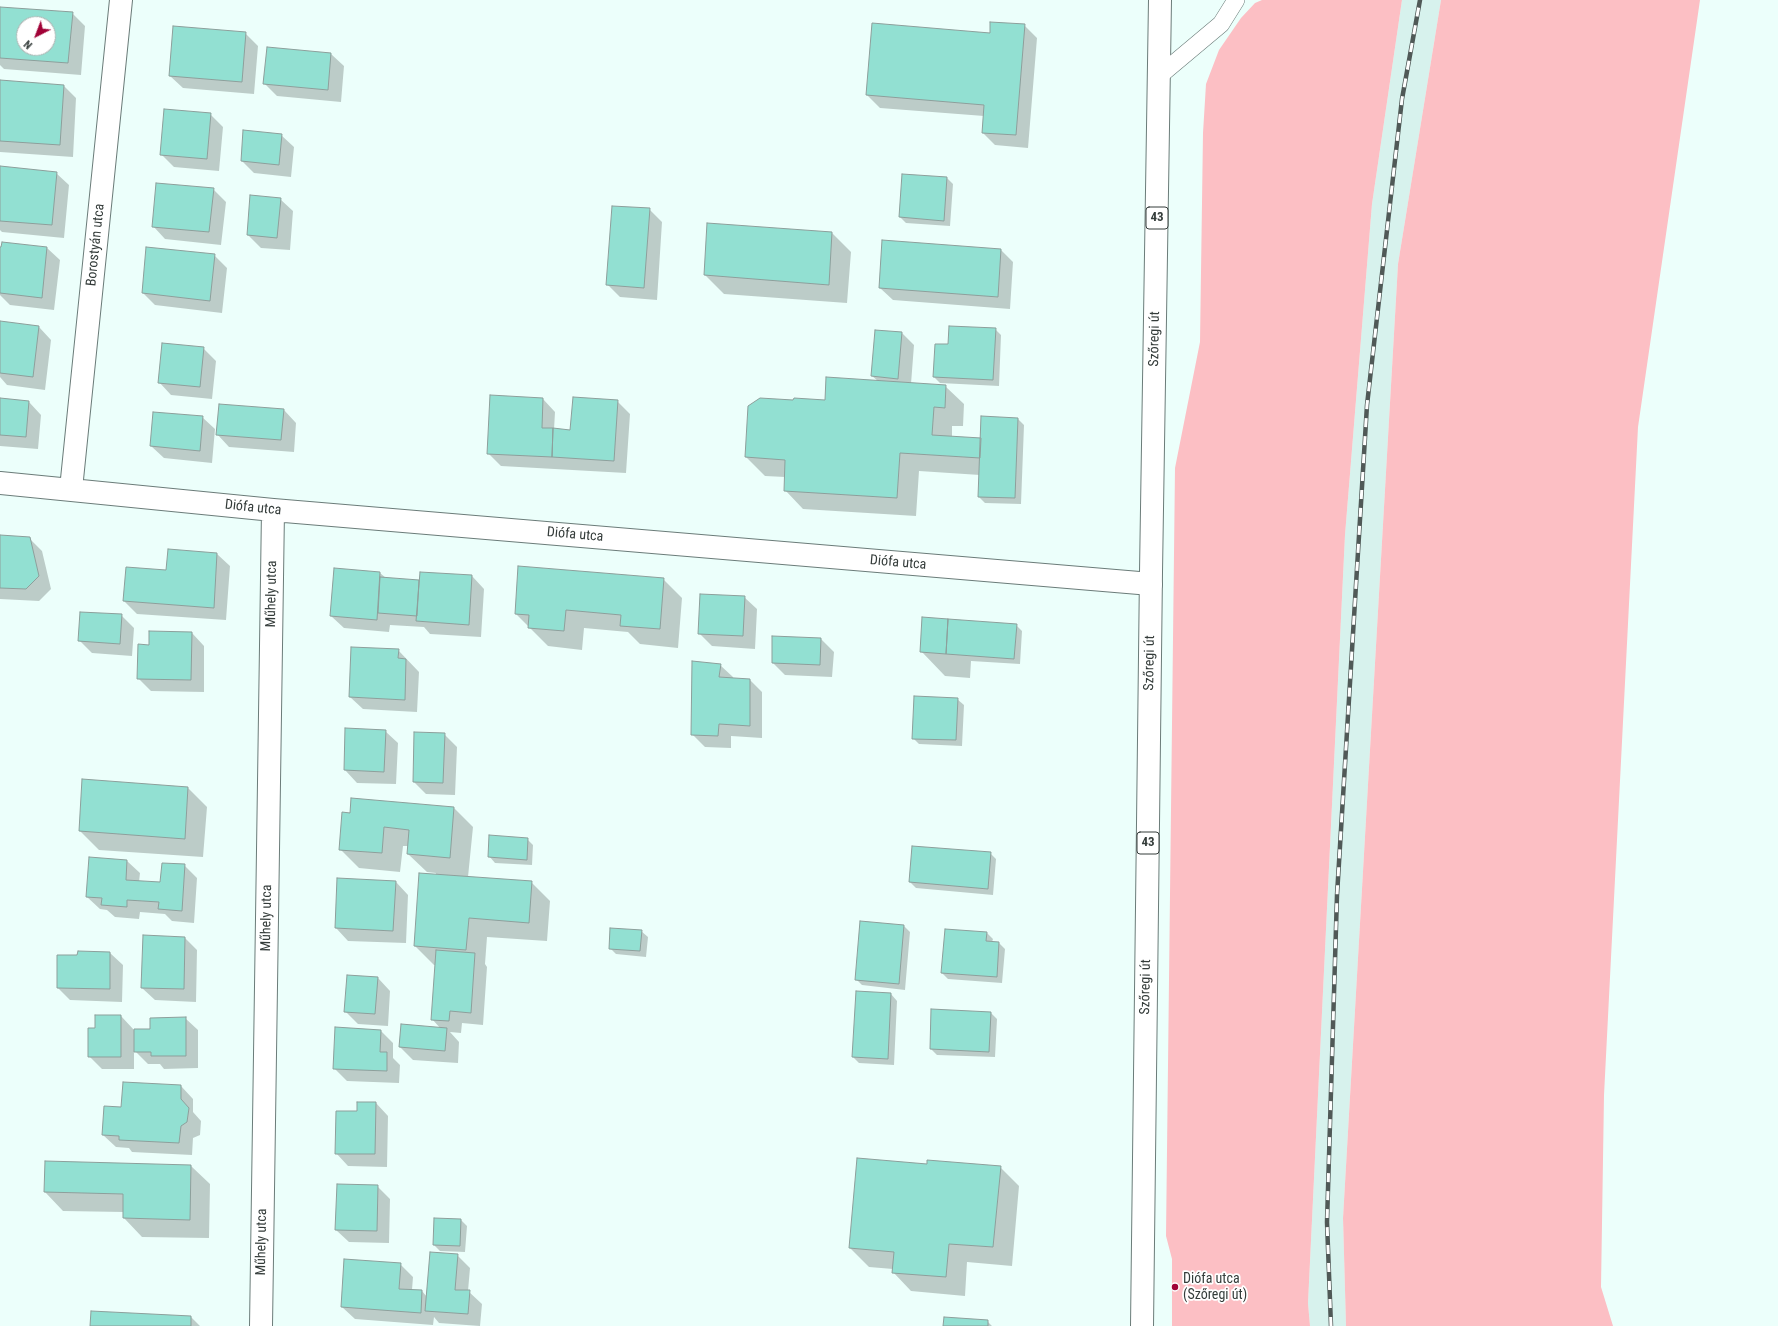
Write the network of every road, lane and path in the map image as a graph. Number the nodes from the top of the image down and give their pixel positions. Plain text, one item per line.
1 (121, 0) edge
2 (1160, 0) edge
3 (1236, 0) edge
4 (1159, 76) junction
5 (0, 483) edge
6 (72, 489) junction
7 (273, 510) junction
8 (1151, 584) junction
9 (261, 1326) edge
10 (1142, 1326) edge

1 - 6 street, Borostyán utca
2 - 4 street, Szőregi út / 43
3 - 4 lane
4 - 8 street, Szőregi út / 43
5 - 6 street, Diófa utca
6 - 7 street, Diófa utca
7 - 8 street, Diófa utca
7 - 9 street, Műhely utca
8 - 10 street, Szőregi út / 43

